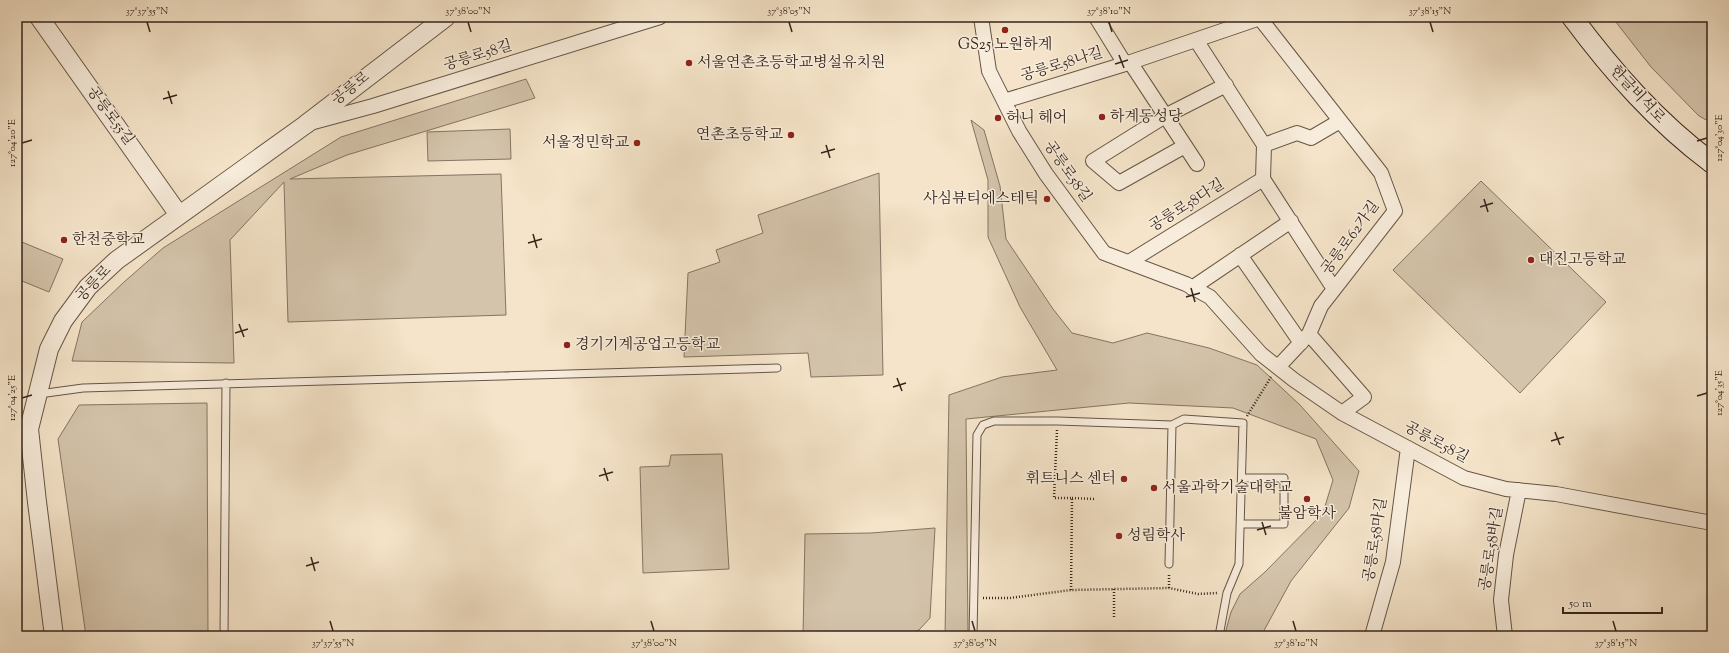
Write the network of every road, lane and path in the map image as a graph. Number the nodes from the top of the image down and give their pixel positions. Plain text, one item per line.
1 (39, 17) edge
2 (446, 17) edge
3 (660, 17) edge
4 (981, 17) edge
5 (1096, 17) edge
6 (1572, 17) edge
7 (1259, 18) edge
8 (1196, 40) junction
9 (1127, 63) junction
10 (1226, 86) junction
11 (1004, 101) junction
12 (1165, 116) junction
13 (1340, 121) junction
14 (305, 125) junction
15 (1185, 146) junction
16 (1264, 146) junction
17 (1712, 163) edge
18 (1197, 164) dead end
19 (1263, 179) junction
20 (179, 214) junction
21 (1291, 221) junction
22 (1240, 255) junction
23 (1129, 262) junction
24 (1192, 288) junction
25 (1334, 289) junction
26 (1305, 339) junction
27 (1278, 367) junction
28 (777, 368) dead end
29 (226, 383) junction
30 (37, 394) junction
31 (1342, 413) junction
32 (1058, 421) junction
33 (1243, 423) junction
34 (1172, 425) junction
35 (1408, 448) junction
36 (1242, 478) junction
37 (1519, 490) junction
38 (1072, 498) junction
39 (1096, 499) dead end
40 (1712, 523) edge
41 (1241, 524) junction
42 (1169, 564) joint
43 (1169, 588) junction
44 (1071, 590) junction
45 (1114, 590) junction
46 (1227, 593) junction
47 (974, 598) junction
48 (1114, 617) dead end
49 (54, 636) edge
50 (224, 636) edge
51 (973, 636) edge
52 (1219, 636) edge
53 (1372, 636) edge
54 (1505, 636) edge

1 - 20 street, 공릉로55길
2 - 14 street, 공릉로
3 - 14 street, 공릉로58길
4 - 11 street, 공릉로58길
5 - 9 street
6 - 17 main road, 한글비석로
7 - 8 street, 공릉로58나길
7 - 13 street, 공릉로62가길
8 - 9 street, 공릉로58나길
8 - 10 street
9 - 11 street, 공릉로58나길
9 - 12 street
10 - 12 street
10 - 16 street
11 - 23 street, 공릉로58길
12 - 15 street
12 - 15 street
13 - 16 street
13 - 25 street, 공릉로62가길
14 - 20 street, 공릉로
15 - 18 street
16 - 19 street
19 - 21 street
19 - 23 street, 공릉로58다길
20 - 30 street, 공릉로
21 - 22 street
21 - 25 street
22 - 24 street
22 - 26 street
23 - 24 street, 공릉로58길
24 - 27 street, 공릉로58길
25 - 26 street, 공릉로62가길
26 - 27 street, 공릉로62가길
26 - 31 street
27 - 31 street, 공릉로58길
27 - 33 path
28 - 29 lane
29 - 30 lane
29 - 50 lane
30 - 49 street, 공릉로
31 - 35 street, 공릉로58길
32 - 34 lane
32 - 38 path
32 - 47 lane
33 - 34 lane
33 - 36 lane
34 - 42 lane
35 - 37 street, 공릉로58길
35 - 53 street, 공릉로58마길
36 - 41 lane
36 - 41 lane
37 - 40 street, 공릉로58길
37 - 54 street, 공릉로58바길
38 - 39 path
38 - 44 path
41 - 46 lane
42 - 43 path
43 - 45 path
43 - 46 path
44 - 45 path
44 - 47 path
45 - 48 path
46 - 52 lane
47 - 51 lane

